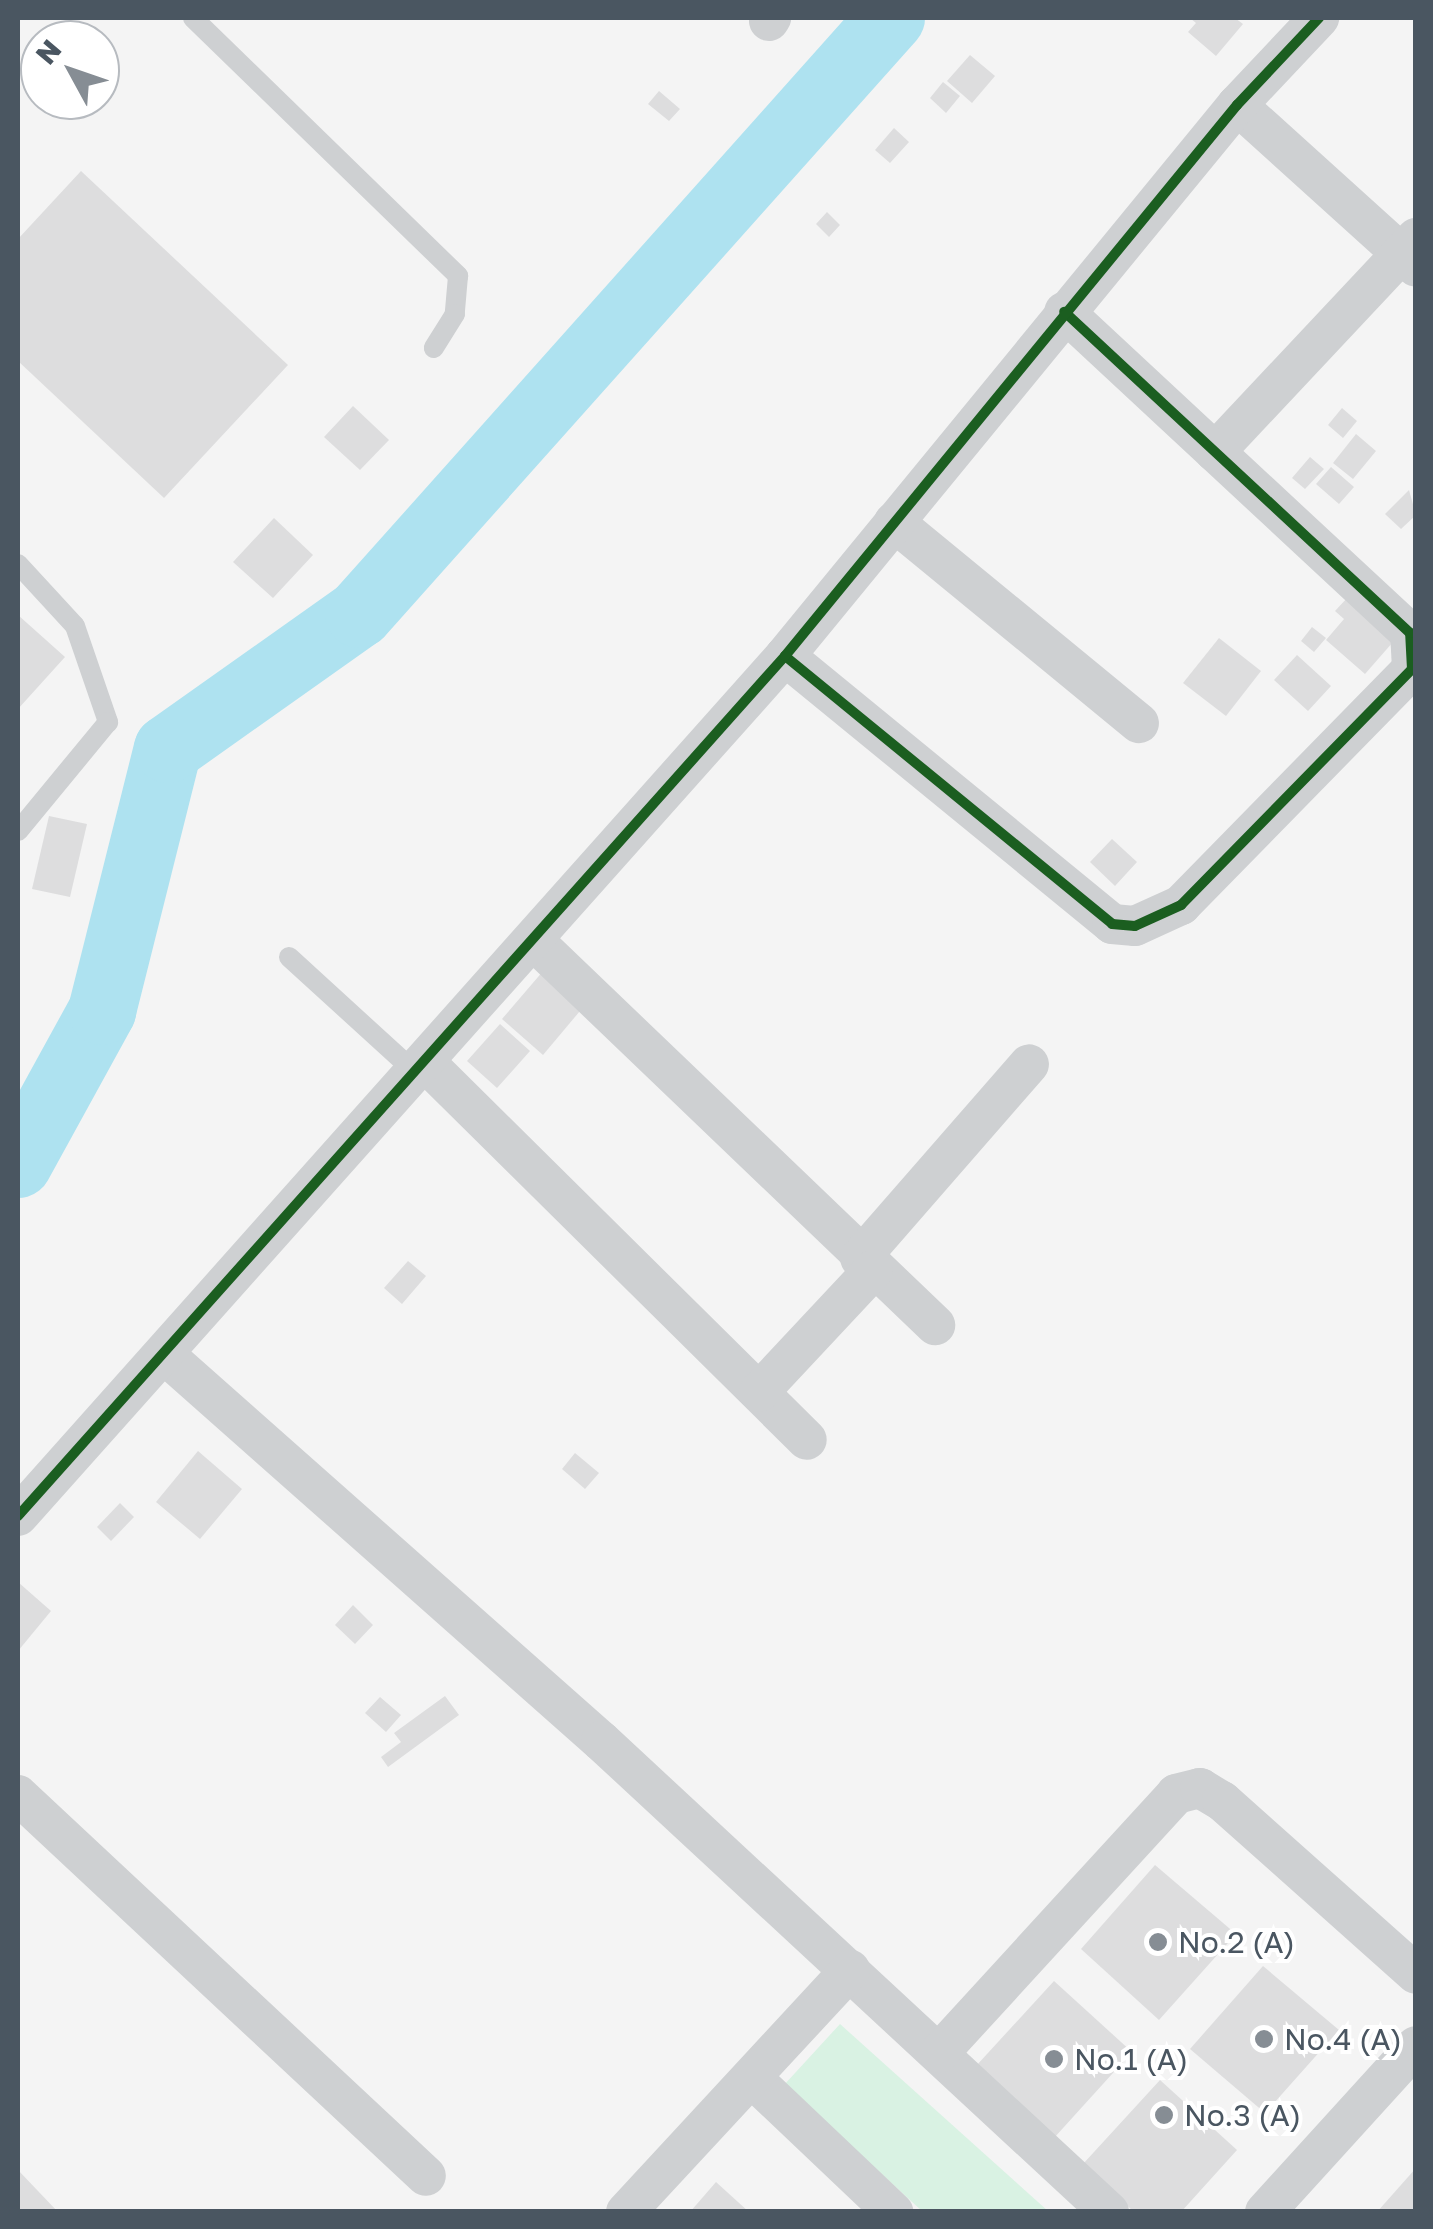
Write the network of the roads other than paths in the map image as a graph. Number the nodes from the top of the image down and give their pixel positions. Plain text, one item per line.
1 (193, 18) edge
2 (1319, 18) edge
3 (1237, 104) junction
4 (1411, 253) edge
5 (1064, 312) junction
6 (434, 348) dead end
7 (1215, 452) junction
8 (894, 522) junction
9 (18, 564) edge
10 (784, 656) junction
11 (1139, 723) dead end
12 (18, 831) edge
13 (533, 940) junction
14 (289, 957) dead end
15 (1030, 1064) dead end
16 (420, 1068) junction
17 (866, 1264) junction
18 (935, 1326) dead end
19 (164, 1354) junction
20 (759, 1392) junction
21 (808, 1440) dead end
22 (18, 1516) edge
23 (18, 1795) edge
24 (850, 1970) junction
25 (1416, 1974) edge
26 (1416, 2046) edge
27 (940, 2053) junction
28 (752, 2078) junction
29 (426, 2176) dead end
30 (626, 2212) edge
31 (892, 2212) edge
32 (1109, 2212) edge
33 (1264, 2212) edge

1 - 6 lane
2 - 3 street
3 - 4 street
3 - 5 street
4 - 7 street
5 - 7 street
5 - 8 street
7 - 10 street
8 - 10 street
8 - 11 street
9 - 12 lane
10 - 13 street
13 - 16 street
13 - 17 street
14 - 16 lane
15 - 17 street
16 - 19 street
16 - 20 street
17 - 18 street
17 - 20 street
19 - 22 street
19 - 24 street
20 - 21 street
23 - 29 street
24 - 27 street
24 - 28 street
25 - 27 street
26 - 33 street
27 - 32 street
28 - 30 street
28 - 31 street

